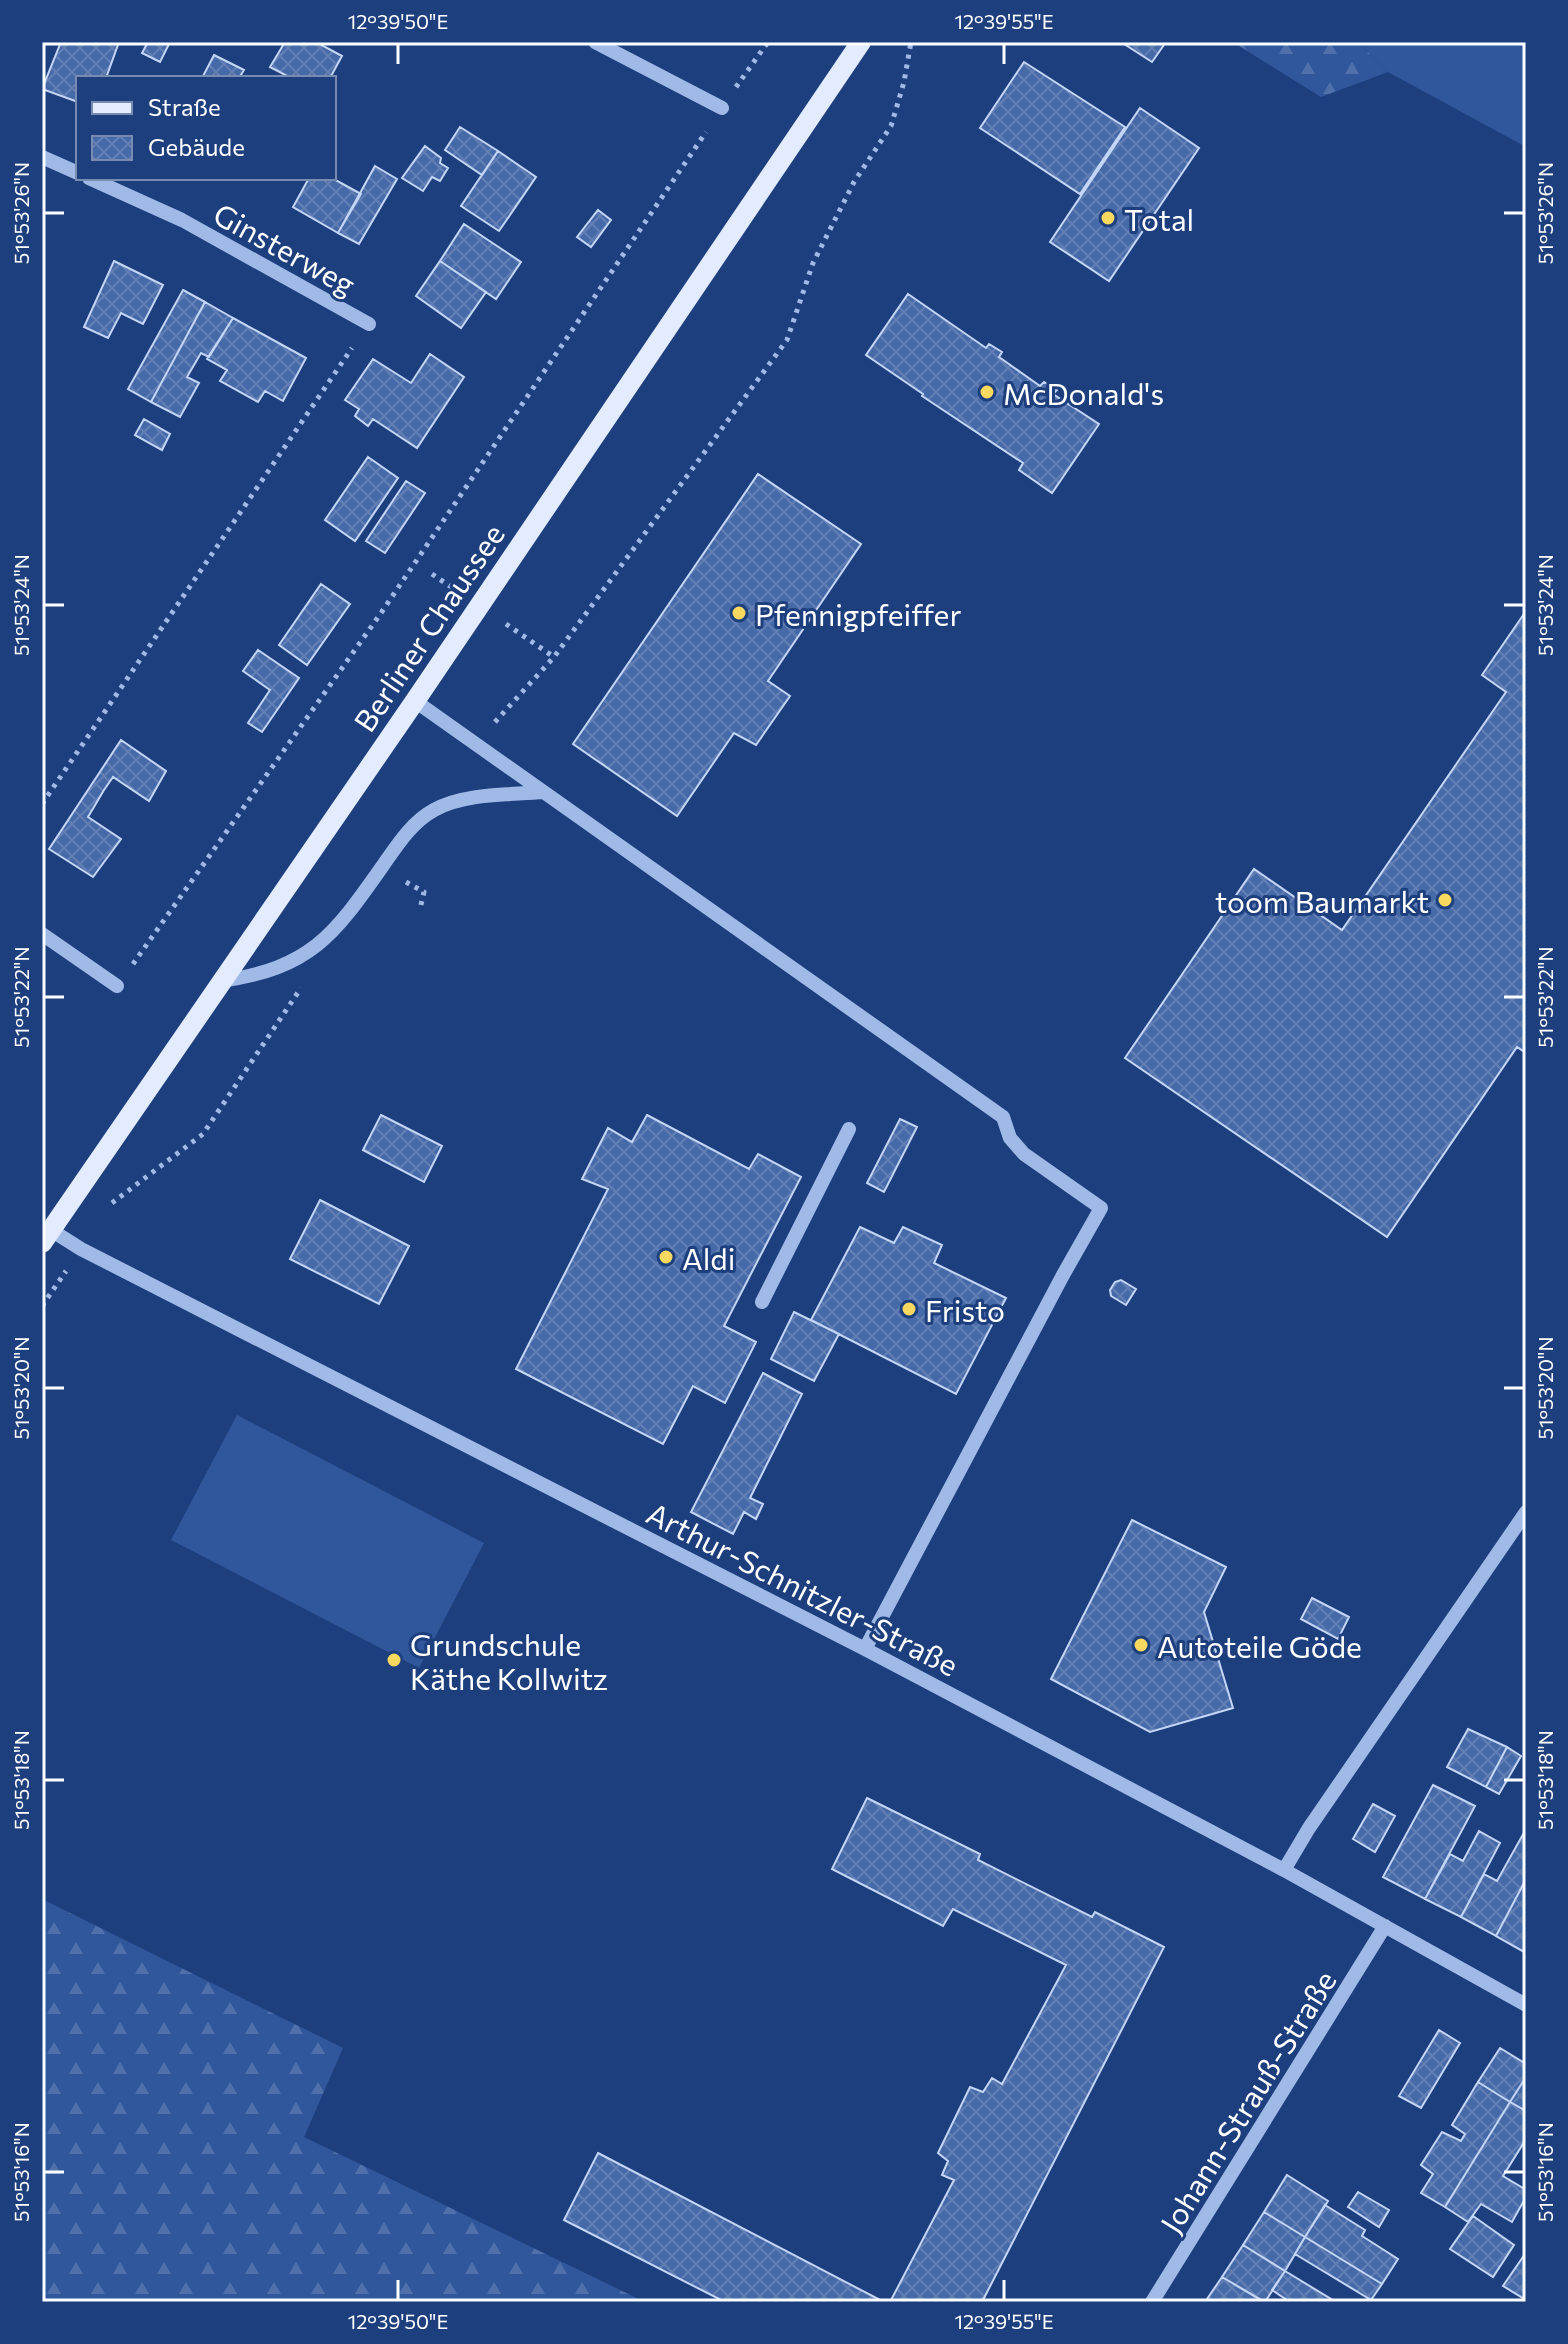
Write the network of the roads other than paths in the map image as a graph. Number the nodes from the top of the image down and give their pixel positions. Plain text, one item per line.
1 (595, 42) edge
2 (861, 42) edge
3 (722, 108) road end
4 (42, 157) edge
5 (76, 172) edge
6 (93, 180) edge
7 (369, 324) road end
8 (415, 701) junction
9 (543, 792) junction
10 (42, 934) edge
11 (221, 981) junction
12 (117, 986) road end
13 (849, 1129) dead end
14 (46, 1237) edge
15 (762, 1302) dead end
16 (1526, 1512) edge
17 (865, 1649) junction
18 (1284, 1870) junction
19 (1385, 1926) junction
20 (1526, 2005) edge
21 (1152, 2302) edge

1 - 3 street
2 - 8 main road, Berliner Chaussee
4 - 5 street
6 - 7 street, Ginsterweg
8 - 9 street
8 - 11 main road, Berliner Chaussee
9 - 11 street
9 - 17 street
10 - 12 street
11 - 14 main road, Berliner Chaussee
13 - 15 street
14 - 17 street, Arthur-Schnitzler-Straße
16 - 18 street
17 - 18 street, Arthur-Schnitzler-Straße
18 - 19 street, Arthur-Schnitzler-Straße
19 - 20 street, Arthur-Schnitzler-Straße
19 - 21 street, Johann-Strauß-Straße

